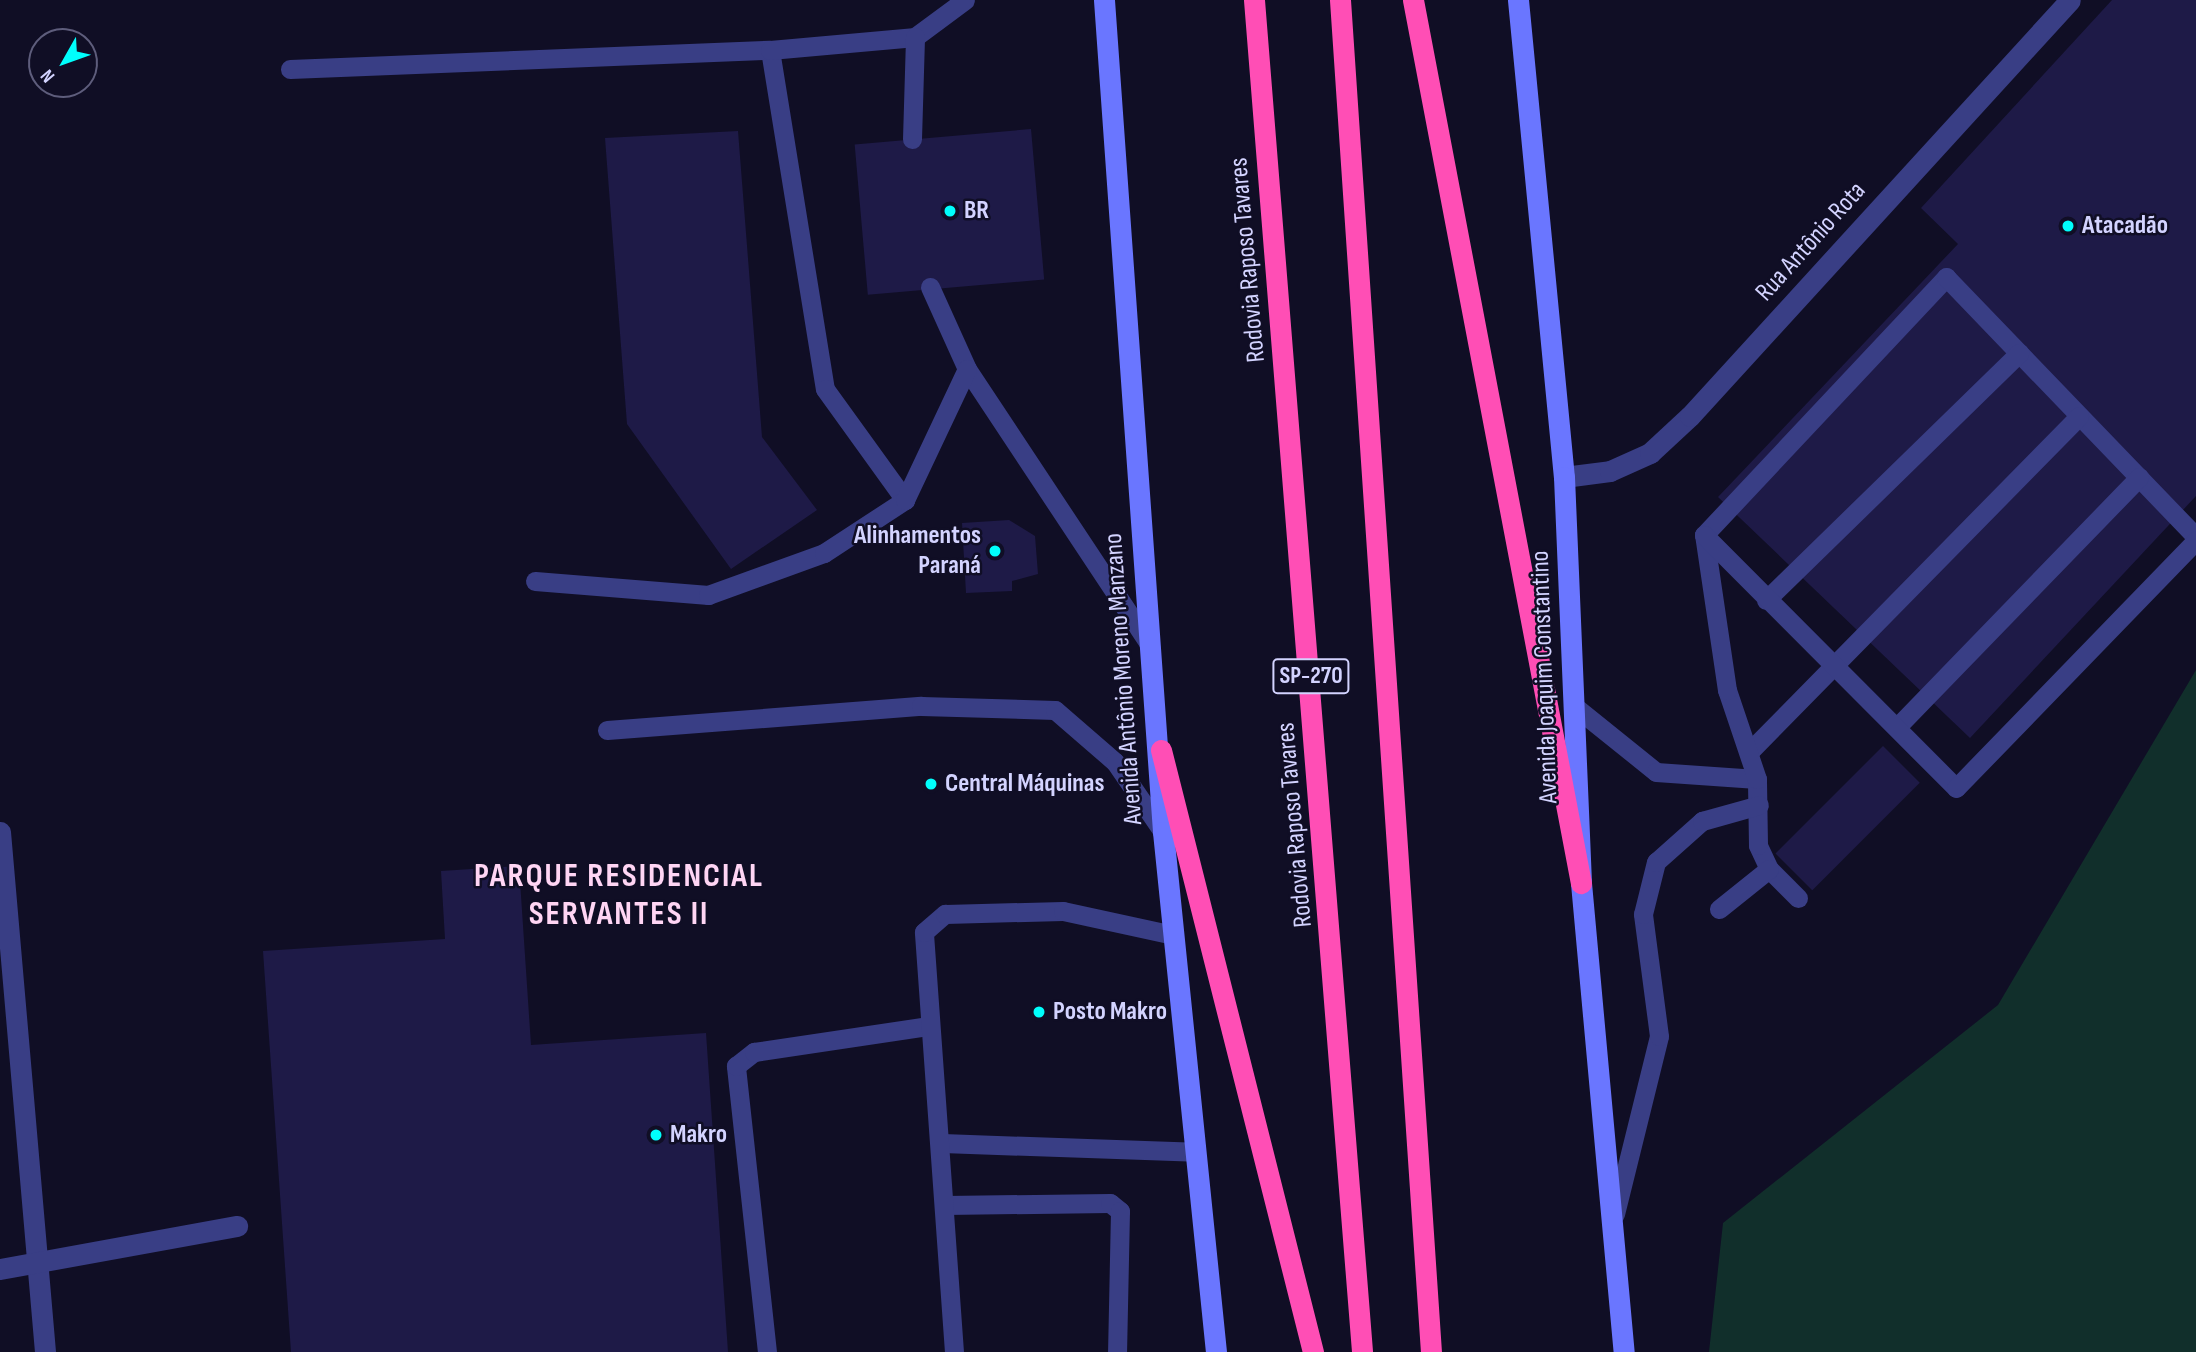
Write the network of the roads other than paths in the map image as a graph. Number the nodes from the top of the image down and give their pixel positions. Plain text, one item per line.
1 (965, 0) edge
2 (1104, 0) edge
3 (1254, 0) edge
4 (1340, 0) edge
5 (1413, 0) edge
6 (1518, 0) edge
7 (2070, 0) edge
8 (915, 37) junction
9 (770, 50) junction
10 (290, 69) dead end
11 (912, 139) dead end
12 (930, 287) dead end
13 (2019, 353) junction
14 (967, 369) junction
15 (2079, 416) junction
16 (1564, 477) junction
17 (2139, 477) junction
18 (905, 500) junction
19 (1704, 535) junction
20 (2196, 538) edge
21 (535, 581) dead end
22 (1766, 600) junction
23 (1150, 646) junction
24 (1836, 665) junction
25 (1574, 706) junction
26 (1897, 727) junction
27 (607, 730) dead end
28 (1161, 750) junction
29 (1749, 752) junction
30 (1757, 779) junction
31 (1759, 805) junction
32 (0, 832) edge
33 (1163, 832) junction
34 (1769, 869) junction
35 (1581, 883) junction
36 (1798, 898) dead end
37 (1719, 909) dead end
38 (4, 928) edge
39 (1173, 936) junction
40 (929, 1026) junction
41 (942, 1143) junction
42 (1195, 1152) junction
43 (945, 1205) junction
44 (1615, 1214) junction
45 (237, 1226) dead end
46 (37, 1266) junction
47 (0, 1269) edge
48 (45, 1352) edge
49 (767, 1352) edge
50 (954, 1352) edge
51 (1117, 1352) edge
52 (1216, 1352) edge
53 (1313, 1352) edge
54 (1362, 1352) edge
55 (1431, 1352) edge
56 (1624, 1352) edge

1 - 8 lane
2 - 23 street, Avenida Antônio Moreno Manzano
3 - 54 highway, Rodovia Raposo Tavares / SP-270
4 - 55 highway, SP-270
5 - 35 highway
6 - 16 street, Avenida Joaquim Constantino
7 - 16 street, Rua Antônio Rota
8 - 9 lane
8 - 11 lane
9 - 10 lane
9 - 18 lane
12 - 14 lane
13 - 15 lane
13 - 19 lane
13 - 22 lane
14 - 18 lane
14 - 23 lane
15 - 17 lane
15 - 24 lane
16 - 25 street, Avenida Joaquim Constantino
17 - 20 lane
17 - 26 lane
18 - 21 lane
19 - 22 lane
19 - 29 lane
20 - 26 lane
22 - 24 lane
23 - 28 street, Avenida Antônio Moreno Manzano
24 - 26 lane
24 - 29 lane
25 - 30 lane
25 - 35 street, Avenida Joaquim Constantino
27 - 33 lane
28 - 33 street, Avenida Antônio Moreno Manzano
28 - 53 highway
29 - 30 lane
30 - 31 lane
31 - 34 lane
31 - 44 lane
32 - 38 street
33 - 39 street, Avenida Antônio Moreno Manzano
34 - 36 lane
34 - 37 lane
35 - 44 street, Avenida Joaquim Constantino
38 - 46 street
39 - 40 lane
39 - 42 street, Avenida Antônio Moreno Manzano
40 - 41 lane
40 - 49 lane
41 - 42 lane
41 - 43 lane
42 - 52 street, Avenida Antônio Moreno Manzano
43 - 50 lane
43 - 51 lane
44 - 56 street, Avenida Joaquim Constantino
45 - 46 street
46 - 47 street
46 - 48 street

